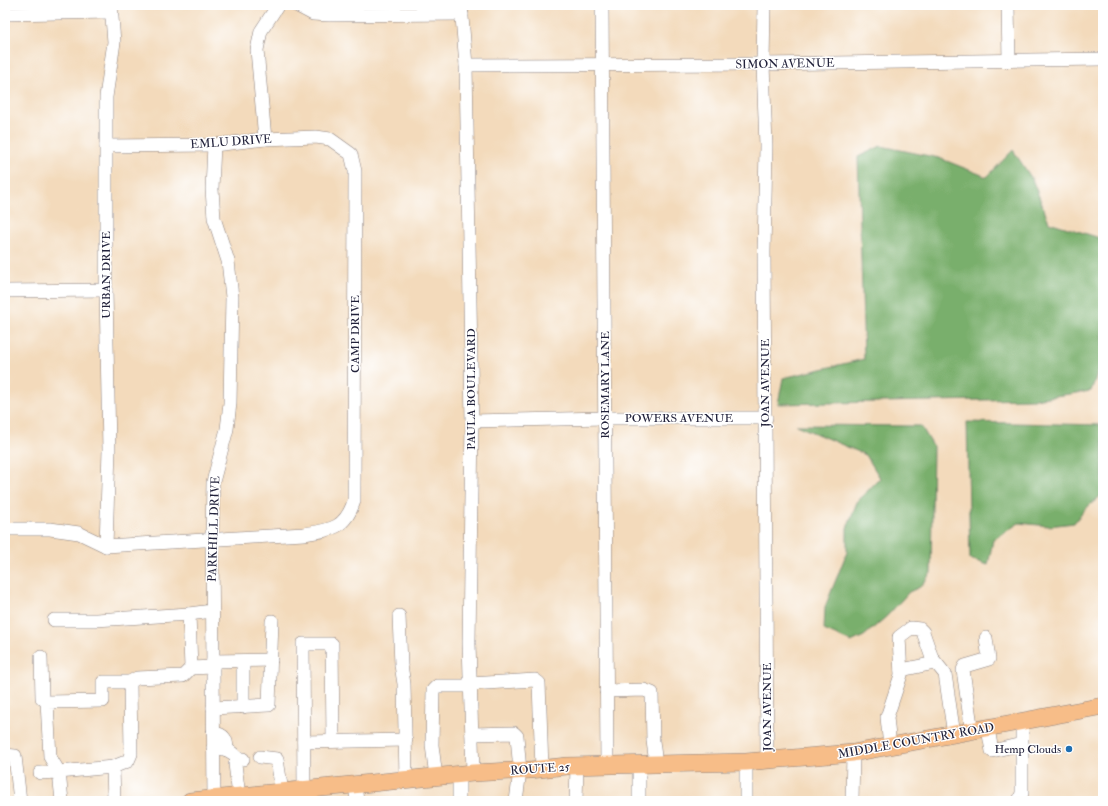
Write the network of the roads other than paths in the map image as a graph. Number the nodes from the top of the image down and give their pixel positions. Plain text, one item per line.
1 (278, 5) edge
2 (296, 5) edge
3 (602, 5) edge
4 (764, 5) edge
5 (1008, 5) edge
6 (111, 9) edge
7 (462, 9) edge
8 (5, 14) edge
9 (1103, 59) edge
10 (1009, 61) junction
11 (763, 64) junction
12 (466, 65) junction
13 (603, 65) junction
14 (265, 139) junction
15 (214, 145) junction
16 (106, 146) junction
17 (351, 154) joint
18 (106, 290) junction
19 (5, 291) edge
20 (606, 418) junction
21 (766, 418) junction
22 (472, 421) junction
23 (5, 529) edge
24 (212, 539) junction
25 (106, 546) junction
26 (212, 611) junction
27 (189, 614) junction
28 (399, 616) dead end
29 (54, 620) dead end
30 (272, 621) dead end
31 (986, 638) dead end
32 (41, 657) dead end
33 (243, 660) junction
34 (271, 660) junction
35 (935, 663) junction
36 (212, 664) junction
37 (191, 668) junction
38 (901, 670) junction
39 (130, 682) junction
40 (470, 685) junction
41 (606, 691) junction
42 (47, 702) junction
43 (1103, 706) edge
44 (243, 707) junction
45 (213, 708) junction
46 (1022, 722) junction
47 (980, 730) junction
48 (213, 733) junction
49 (472, 734) junction
50 (954, 735) junction
51 (406, 740) junction
52 (333, 741) junction
53 (304, 742) junction
54 (1022, 744) junction
55 (890, 747) junction
56 (213, 748) junction
57 (228, 750) junction
58 (853, 753) junction
59 (10, 755) edge
60 (260, 757) dead end
61 (239, 760) junction
62 (767, 760) junction
63 (746, 762) junction
64 (213, 764) junction
65 (607, 765) junction
66 (648, 765) junction
67 (577, 766) junction
68 (113, 767) junction
69 (542, 769) junction
70 (520, 771) junction
71 (59, 772) junction
72 (40, 773) dead end
73 (466, 774) junction
74 (436, 777) junction
75 (406, 779) junction
76 (304, 790) junction
77 (282, 792) junction
78 (356, 793) edge
79 (239, 796) junction
80 (214, 800) edge
81 (20, 801) edge
82 (62, 801) edge
83 (114, 801) edge
84 (190, 801) edge
85 (459, 801) edge
86 (516, 801) edge
87 (576, 801) edge
88 (639, 801) edge
89 (746, 801) edge
90 (852, 801) edge
91 (1019, 801) edge

1 - 14 street
2 - 7 street
3 - 13 street, ROSEMARY LANE
4 - 11 street, JOAN AVENUE
5 - 10 street
6 - 8 street
6 - 16 street, URBAN DRIVE
7 - 12 street, PAULA BOULEVARD
9 - 10 street, SIMON AVENUE
10 - 11 street, SIMON AVENUE
11 - 13 street, SIMON AVENUE
11 - 21 street, JOAN AVENUE
12 - 13 street, SIMON AVENUE
12 - 22 street, PAULA BOULEVARD
13 - 20 street, ROSEMARY LANE
14 - 15 street, EMLU DRIVE
14 - 17 street, EMLU DRIVE
15 - 16 street, EMLU DRIVE
15 - 24 street, PARKHILL DRIVE
16 - 18 street, URBAN DRIVE
17 - 24 street, CAMP DRIVE
18 - 19 street
18 - 25 street, URBAN DRIVE
20 - 21 street, POWERS AVENUE
20 - 22 street, POWERS AVENUE
20 - 41 street, ROSEMARY LANE
21 - 62 street, JOAN AVENUE
22 - 40 street, PAULA BOULEVARD
23 - 25 street
24 - 25 street
24 - 26 street, PARKHILL DRIVE
26 - 27 street
26 - 36 street, PARKHILL DRIVE
27 - 29 street
27 - 37 street
28 - 51 street
30 - 34 street
31 - 47 street
32 - 42 street
33 - 34 street
33 - 36 street
33 - 44 street
34 - 44 street
35 - 38 street
35 - 38 street
35 - 50 street
36 - 37 street
36 - 45 street, PARKHILL DRIVE
37 - 39 street
38 - 55 street
39 - 42 street
39 - 68 street
40 - 49 street, PAULA BOULEVARD
40 - 69 street
40 - 74 street
41 - 65 street, ROSEMARY LANE
41 - 66 street
42 - 71 street
43 - 46 main road, MIDDLE COUNTRY ROAD
44 - 45 street
45 - 48 street, PARKHILL DRIVE
46 - 47 main road, MIDDLE COUNTRY ROAD
46 - 54 street
47 - 50 main road, MIDDLE COUNTRY ROAD
47 - 54 street
48 - 56 street, PARKHILL DRIVE
48 - 57 street
49 - 70 street
49 - 73 street, PAULA BOULEVARD
50 - 55 main road, MIDDLE COUNTRY ROAD
51 - 52 street
51 - 75 street
52 - 53 street
52 - 53 street
53 - 76 street
54 - 91 street
55 - 58 main road, MIDDLE COUNTRY ROAD
56 - 57 street
56 - 64 street, PARKHILL DRIVE
57 - 61 street
58 - 62 main road, MIDDLE COUNTRY ROAD
58 - 90 street
59 - 81 street
60 - 77 street
61 - 64 street
61 - 79 street
62 - 63 main road, MIDDLE COUNTRY ROAD
63 - 66 main road, MIDDLE COUNTRY ROAD
63 - 89 street
64 - 80 street, PARKHILL DRIVE
65 - 66 main road, MIDDLE COUNTRY ROAD
65 - 67 main road, ROUTE 25
66 - 88 street
67 - 69 main road, ROUTE 25
67 - 87 street
68 - 71 street
68 - 83 street
69 - 70 main road, ROUTE 25
70 - 73 main road, ROUTE 25
70 - 86 street
71 - 72 street
71 - 82 street
73 - 74 main road
73 - 85 street, PAULA BOULEVARD
74 - 75 main road
75 - 78 main road
76 - 77 main road
76 - 78 main road
77 - 79 main road
79 - 80 main road
80 - 84 main road

